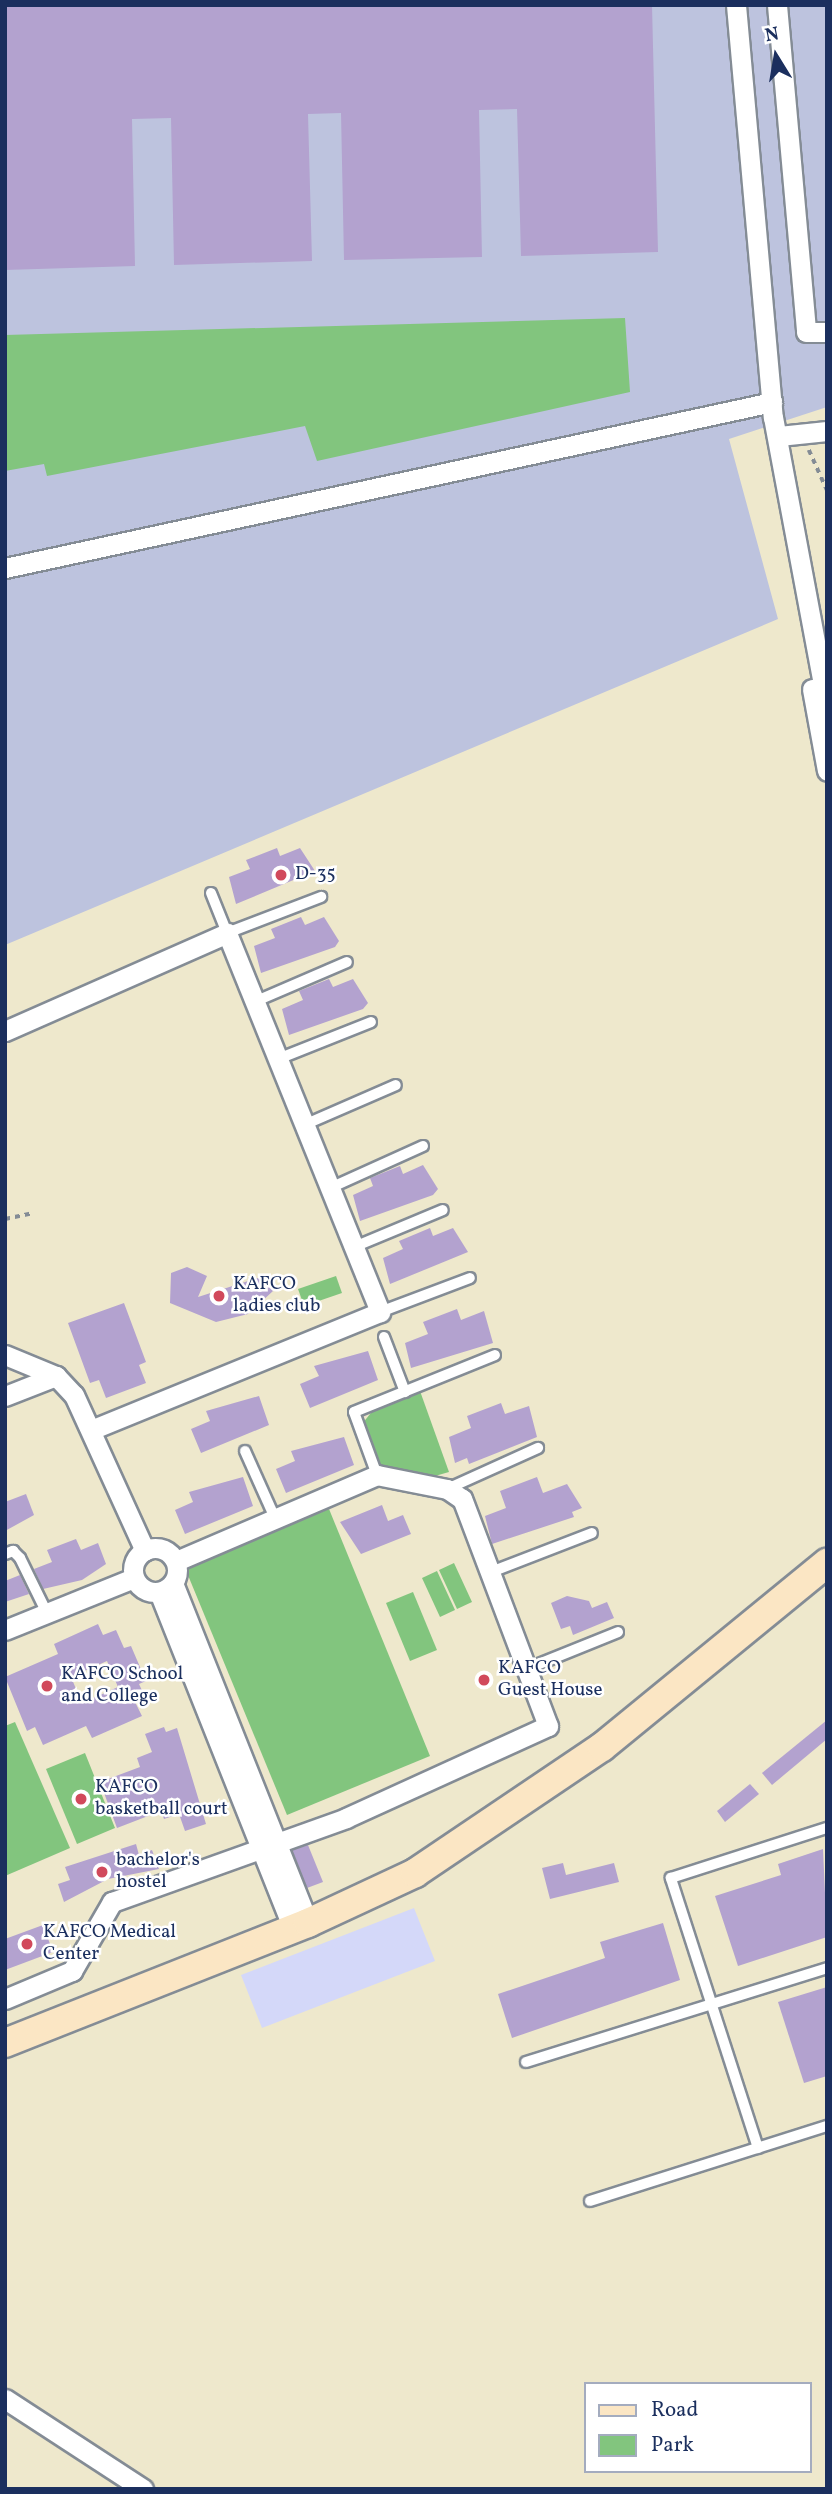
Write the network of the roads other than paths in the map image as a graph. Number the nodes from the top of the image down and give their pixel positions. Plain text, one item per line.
1 (736, 5) edge
2 (777, 5) edge
3 (827, 332) edge
4 (763, 404) junction
5 (827, 431) edge
6 (779, 436) junction
7 (5, 568) edge
8 (827, 705) edge
9 (827, 771) edge
10 (211, 893) dead end
11 (321, 897) dead end
12 (227, 933) junction
13 (347, 962) dead end
14 (254, 1002) junction
15 (371, 1021) dead end
16 (5, 1031) edge
17 (278, 1059) junction
18 (396, 1085) dead end
19 (304, 1125) junction
20 (423, 1146) dead end
21 (330, 1188) junction
22 (443, 1210) dead end
23 (354, 1247) junction
24 (470, 1278) dead end
25 (380, 1312) junction
26 (384, 1337) dead end
27 (5, 1355) edge
28 (495, 1355) dead end
29 (56, 1376) junction
30 (405, 1392) junction
31 (5, 1396) edge
32 (94, 1429) junction
33 (538, 1448) dead end
34 (245, 1451) dead end
35 (377, 1475) junction
36 (447, 1489) junction
37 (275, 1518) junction
38 (592, 1533) dead end
39 (145, 1550) junction
40 (5, 1554) edge
41 (176, 1561) junction
42 (827, 1563) edge
43 (491, 1572) junction
44 (134, 1578) junction
45 (166, 1588) junction
46 (47, 1613) junction
47 (5, 1630) edge
48 (618, 1632) dead end
49 (529, 1668) junction
50 (827, 1828) edge
51 (269, 1847) junction
52 (300, 1926) junction
53 (827, 1968) edge
54 (5, 1999) edge
55 (711, 2003) junction
56 (5, 2043) edge
57 (526, 2062) dead end
58 (827, 2126) edge
59 (758, 2148) junction
60 (590, 2201) dead end
61 (5, 2399) edge
62 (143, 2489) edge

1 - 4 street
2 - 3 street
4 - 6 street
4 - 7 street
4 - 9 street
5 - 6 street
6 - 8 street
10 - 12 lane
11 - 12 lane
12 - 14 street
12 - 16 street
13 - 14 lane
14 - 17 street
15 - 17 lane
17 - 19 street
18 - 19 lane
19 - 21 street
20 - 21 lane
21 - 23 street
22 - 23 lane
23 - 25 street
24 - 25 lane
25 - 32 street
26 - 30 lane
27 - 29 street
28 - 30 lane
29 - 31 street
29 - 32 street
30 - 35 lane
32 - 39 street
33 - 36 lane
34 - 37 lane
35 - 36 street
35 - 37 street
36 - 43 street
37 - 41 street
38 - 43 lane
39 - 41 street
39 - 44 street
40 - 46 lane
41 - 45 street
42 - 52 main road
43 - 49 street
44 - 45 street
44 - 46 street
45 - 51 street
46 - 47 street
48 - 49 lane
49 - 51 street
50 - 55 lane
51 - 52 street
51 - 54 street
52 - 56 main road
53 - 55 lane
55 - 57 lane
55 - 59 lane
58 - 59 lane
59 - 60 lane
61 - 62 street

